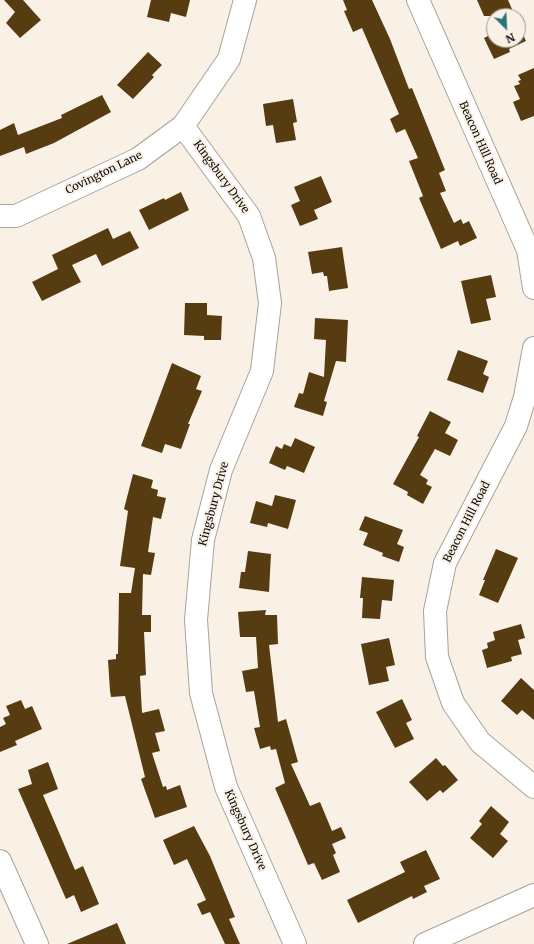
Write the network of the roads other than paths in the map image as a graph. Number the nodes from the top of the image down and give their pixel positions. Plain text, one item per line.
1 (245, 0) edge
2 (418, 0) edge
3 (183, 126) junction
4 (0, 216) edge
5 (534, 288) edge
6 (534, 348) edge
7 (530, 399) edge
8 (534, 787) edge
9 (2, 867) edge
10 (534, 895) edge
11 (37, 944) edge
12 (295, 944) edge
13 (425, 944) edge

1 - 3 street, Covington Lane
2 - 5 street, Beacon Hill Road
3 - 4 street, Covington Lane
3 - 12 street, Kingsbury Drive
6 - 7 street, Beacon Hill Road
7 - 8 street, Beacon Hill Road
9 - 11 street
10 - 13 street

